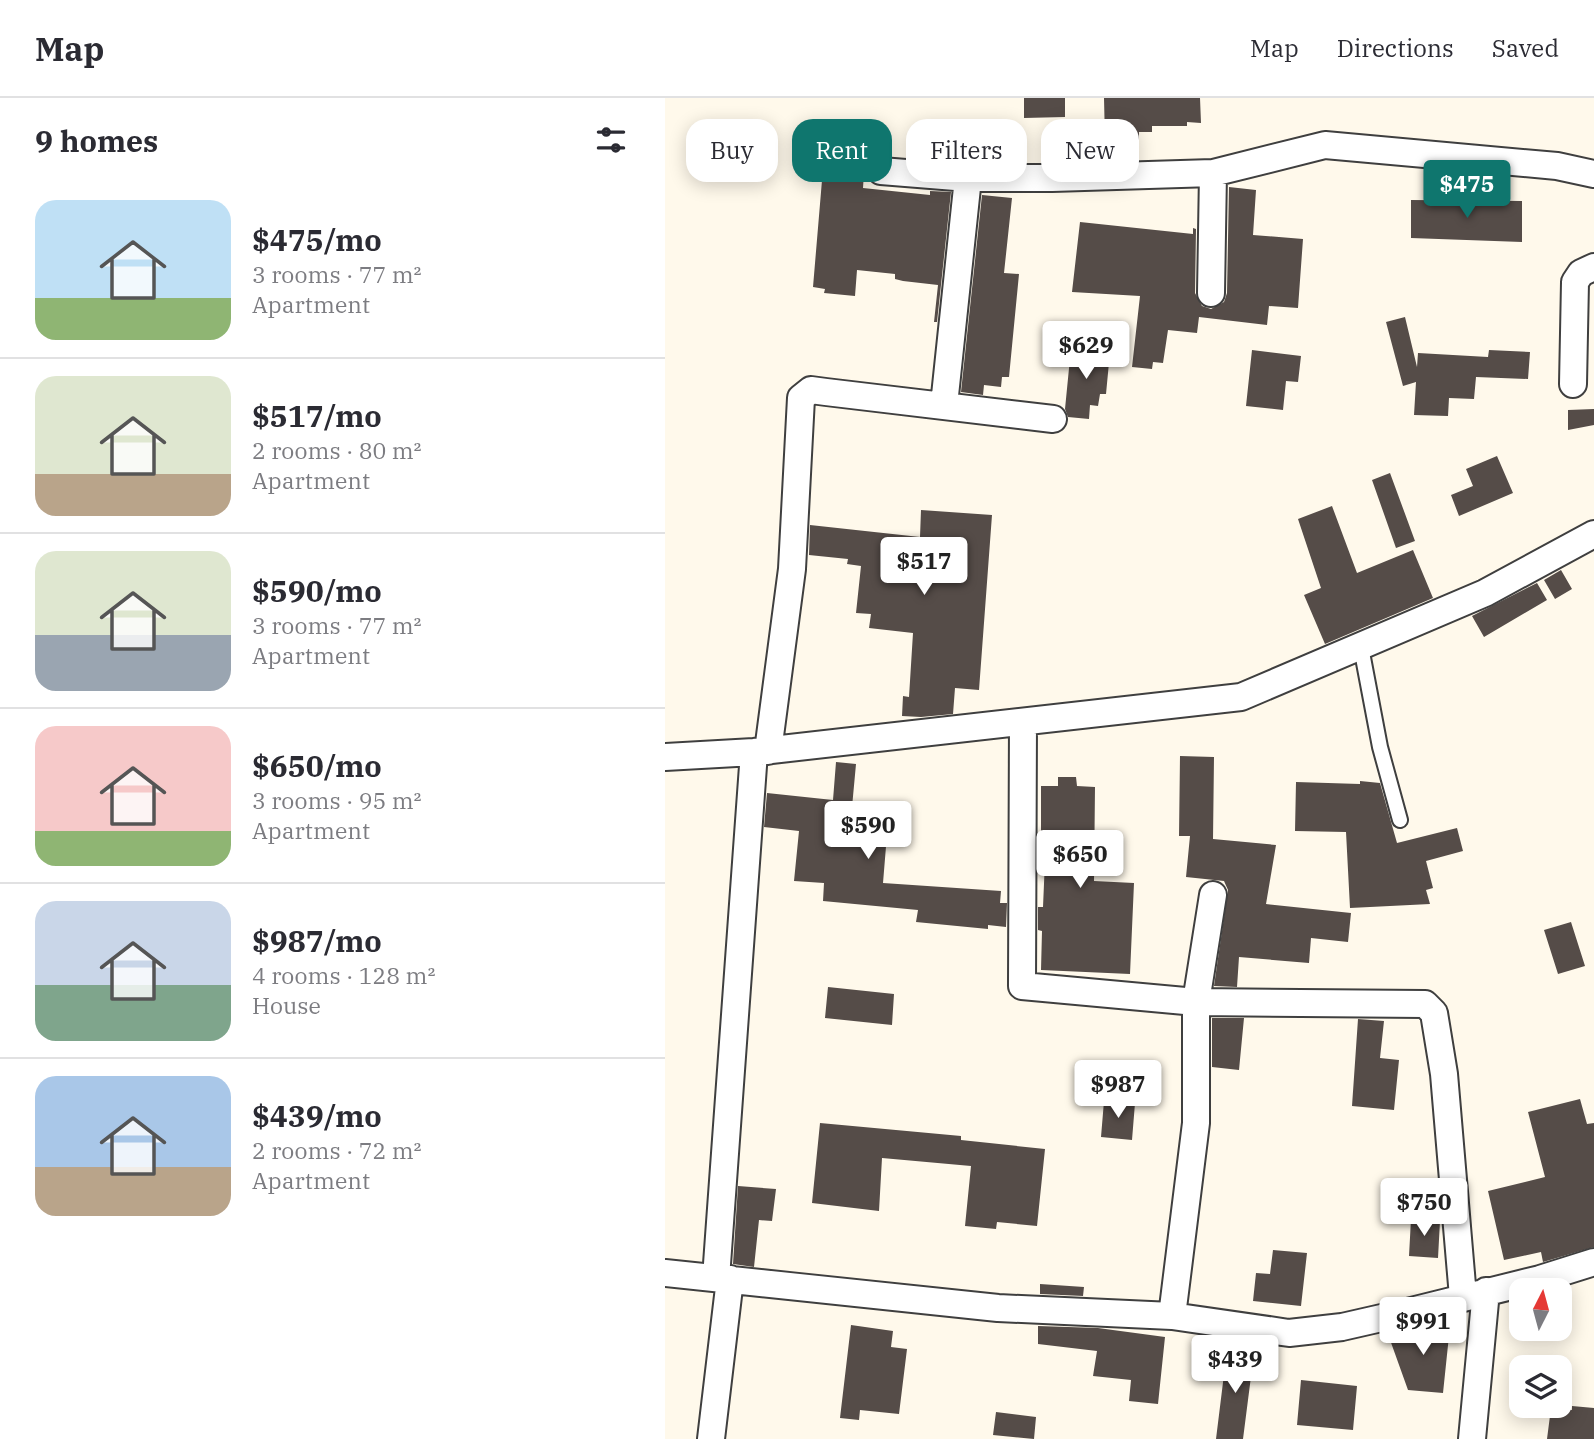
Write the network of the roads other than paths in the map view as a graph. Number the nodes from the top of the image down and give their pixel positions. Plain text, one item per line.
1 (1213, 173) junction
2 (1594, 174) edge
3 (1027, 177) edge
4 (968, 182) edge
5 (1594, 267) edge
6 (1211, 293) dead end
7 (1573, 384) dead end
8 (944, 405) junction
9 (1053, 419) dead end
10 (1594, 534) edge
11 (1361, 647) junction
12 (1023, 722) junction
13 (761, 752) junction
14 (665, 757) edge
15 (1400, 820) dead end
16 (1213, 895) dead end
17 (1196, 1002) junction
18 (1594, 1262) edge
19 (665, 1273) edge
20 (723, 1279) junction
21 (1475, 1294) junction
22 (1172, 1316) junction
23 (711, 1439) edge
24 (1472, 1439) edge

1 - 2 street
1 - 3 street
1 - 6 street
4 - 8 street
5 - 7 street
8 - 9 street
8 - 13 street
10 - 11 street
11 - 12 street
11 - 15 lane
12 - 13 street
12 - 17 street
13 - 14 street
13 - 20 street
16 - 17 street
17 - 21 street
17 - 22 street
18 - 21 street
19 - 20 street
20 - 22 street
20 - 23 street
21 - 22 street
21 - 24 street

